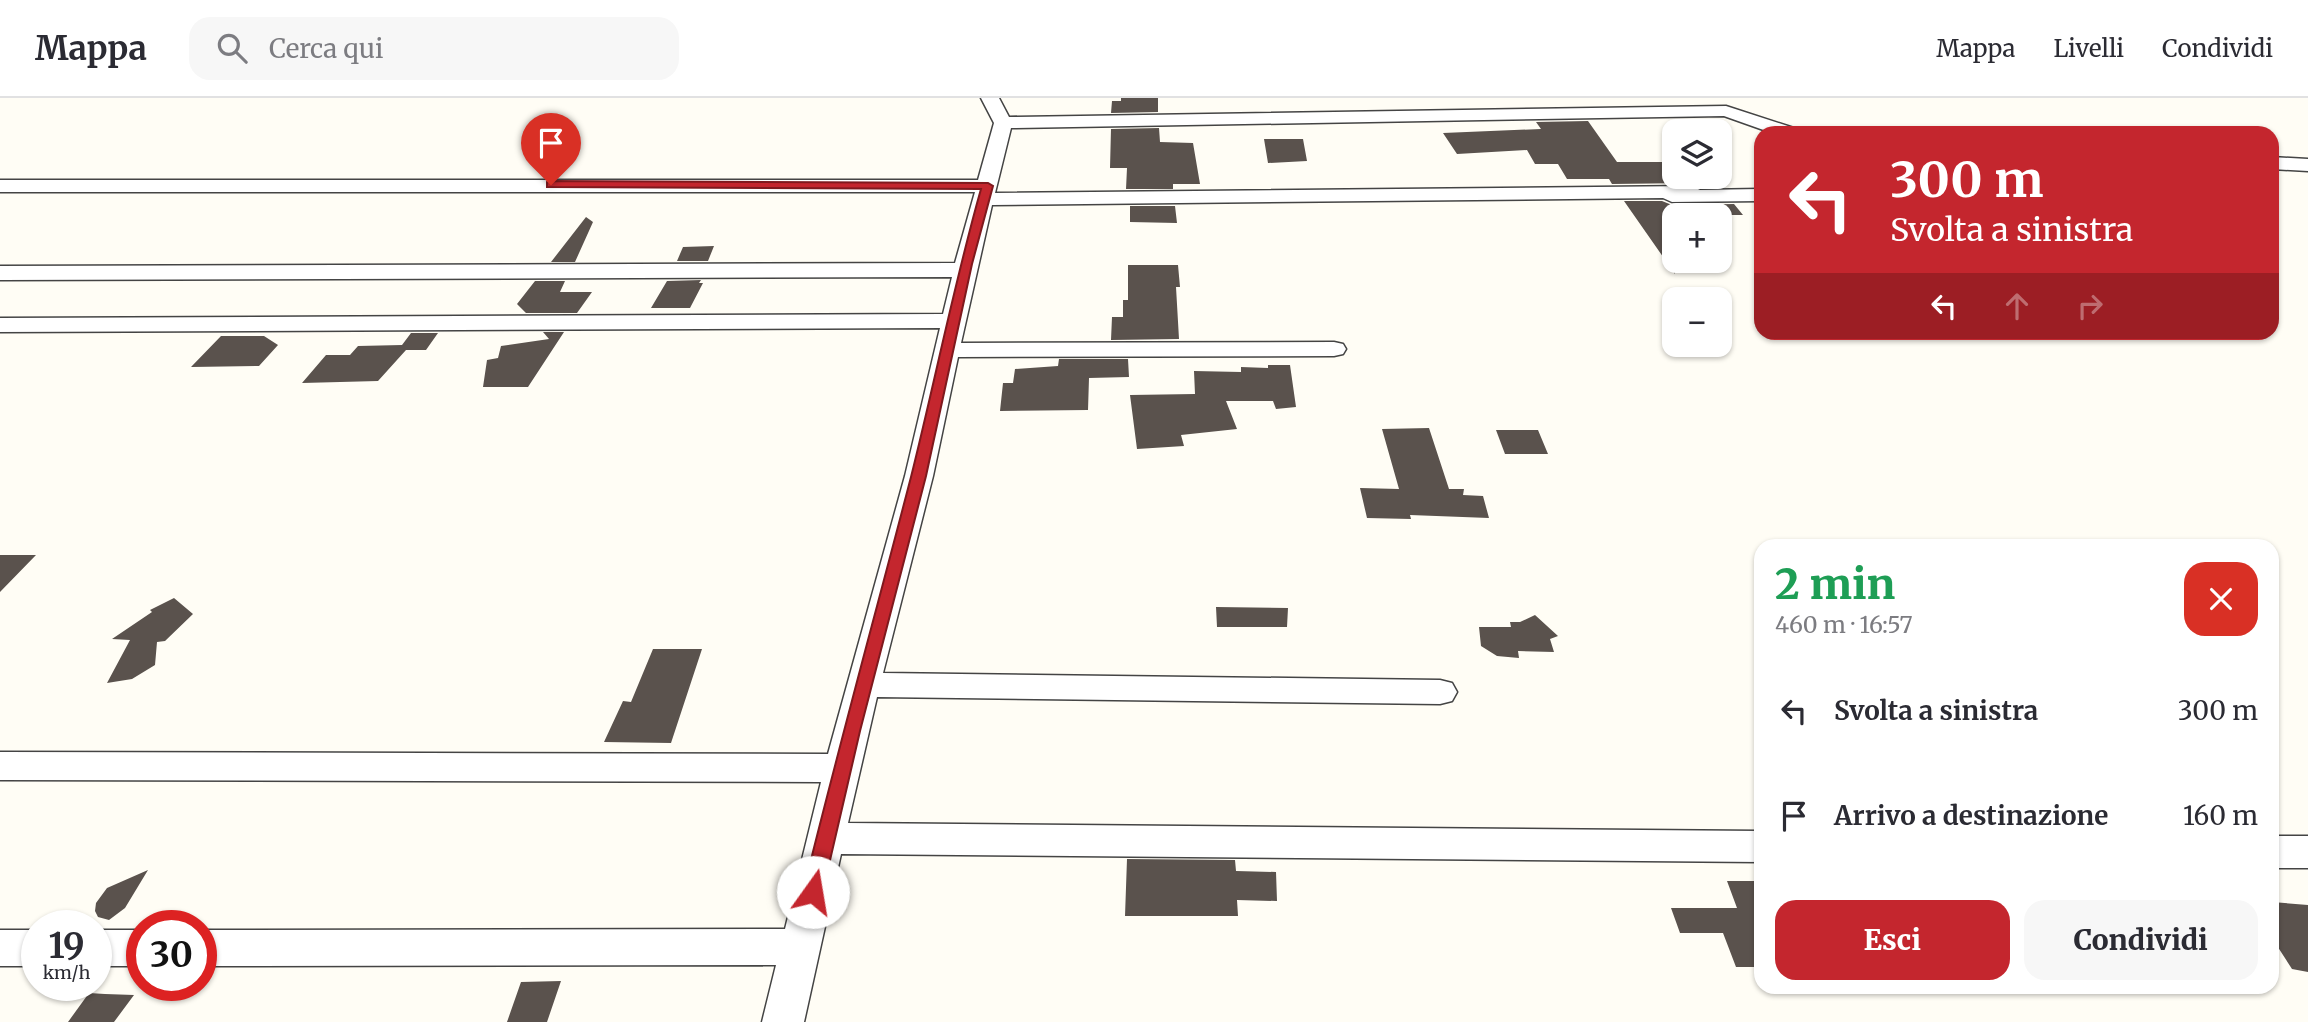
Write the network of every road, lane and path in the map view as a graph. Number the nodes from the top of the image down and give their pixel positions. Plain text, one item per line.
1 (1732, 98) edge
2 (996, 111) edge
3 (1742, 115) junction
4 (1771, 126) edge
5 (2279, 163) edge
6 (2308, 164) edge
7 (0, 186) edge
8 (986, 192) junction
9 (1692, 192) dead end
10 (1612, 193) junction
11 (1754, 195) edge
12 (965, 270) junction
13 (0, 273) edge
14 (0, 325) edge
15 (950, 335) junction
16 (1334, 349) dead end
17 (863, 685) junction
18 (1440, 692) dead end
19 (0, 766) edge
20 (842, 768) junction
21 (826, 838) junction
22 (1754, 847) edge
23 (2279, 852) edge
24 (2308, 852) edge
25 (801, 947) junction
26 (0, 948) edge
27 (21, 948) edge
28 (217, 948) edge
29 (783, 1022) edge

1 - 3 street
2 - 3 street
2 - 8 street
3 - 4 street
5 - 6 street
7 - 8 street
8 - 10 street
8 - 12 street
9 - 10 street
10 - 11 street
12 - 13 street
12 - 15 street
14 - 15 street
15 - 16 street
15 - 17 street
17 - 18 street
17 - 20 street
19 - 20 street
20 - 21 street
21 - 22 street
21 - 25 street
23 - 24 street
25 - 28 street
25 - 29 street
26 - 27 street

